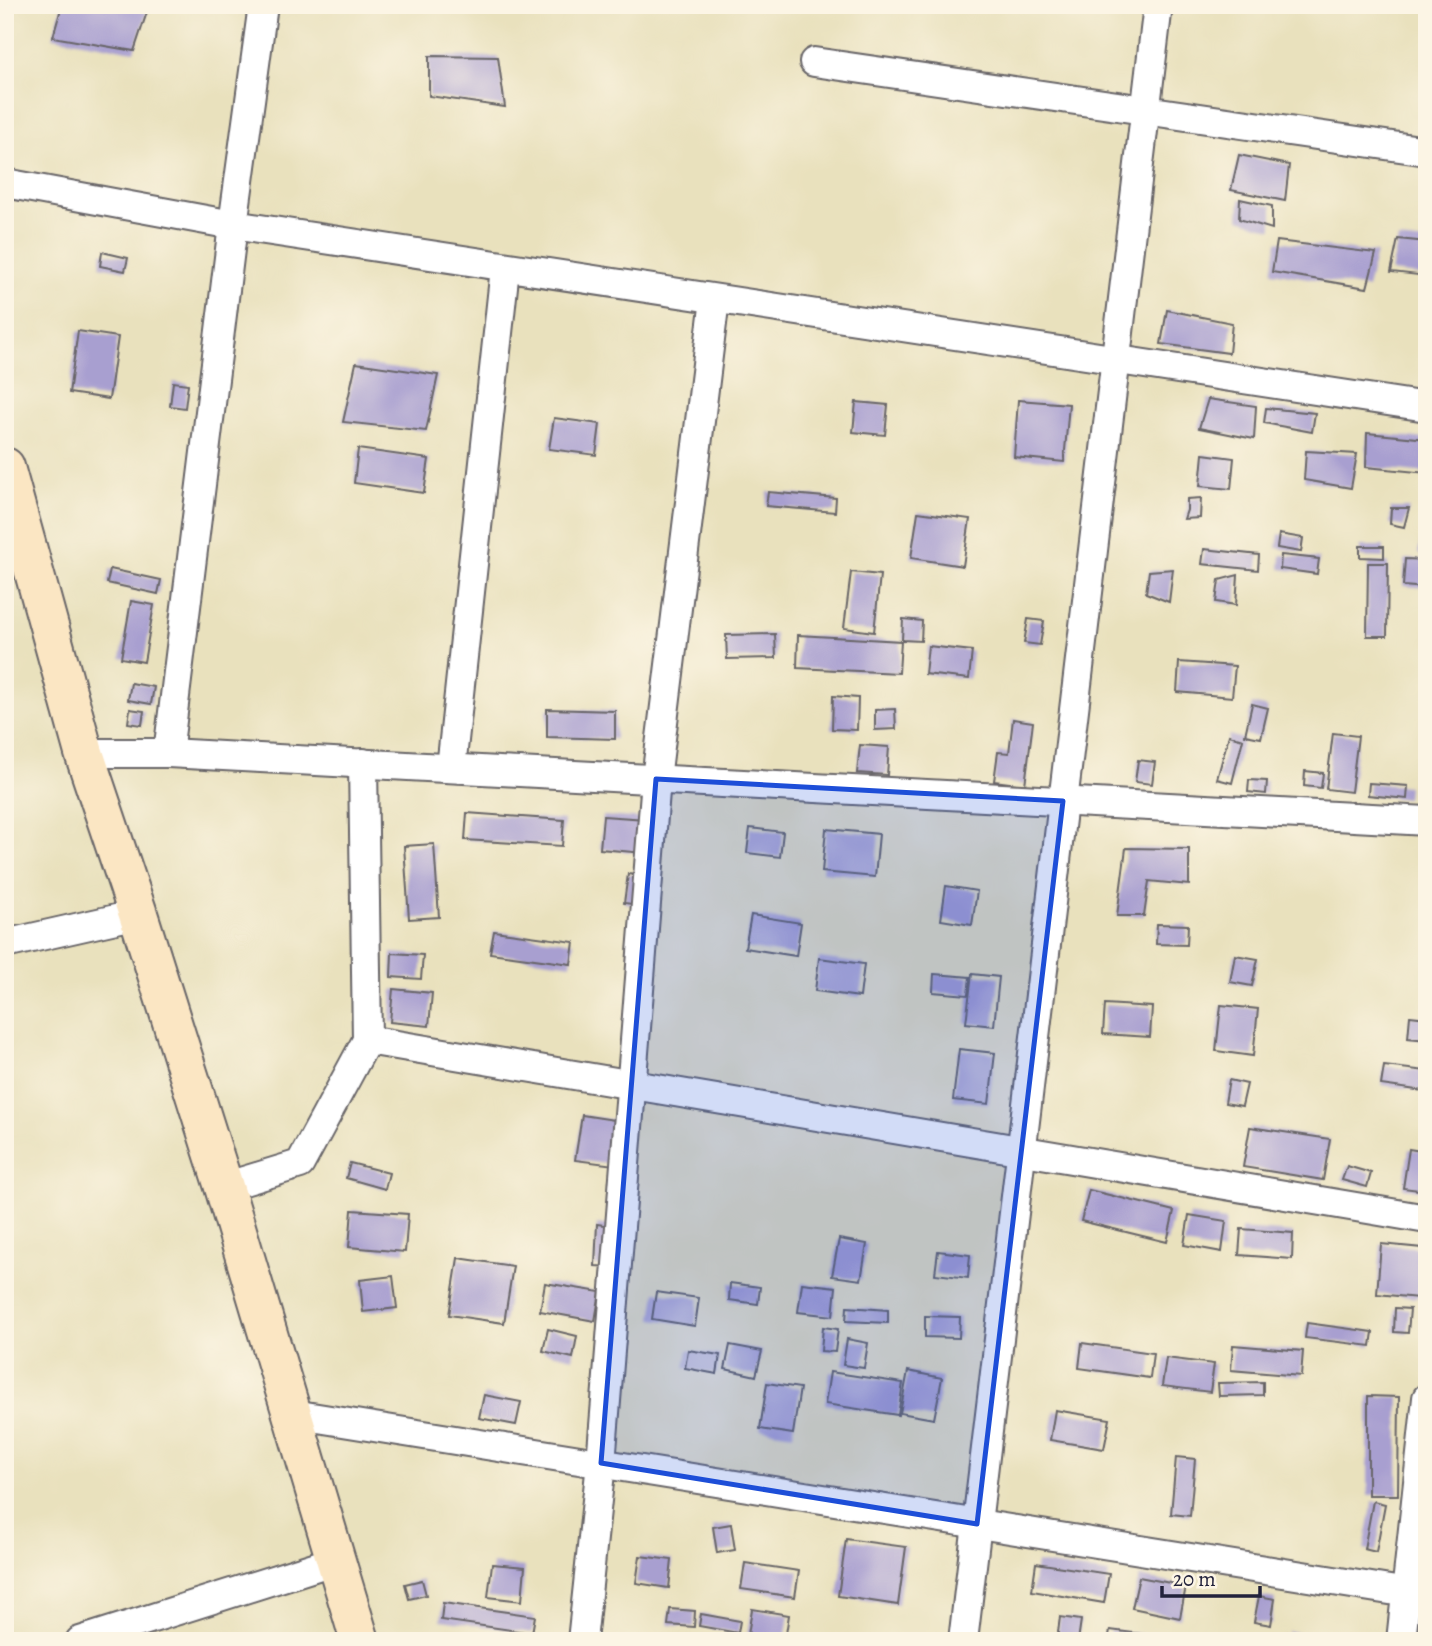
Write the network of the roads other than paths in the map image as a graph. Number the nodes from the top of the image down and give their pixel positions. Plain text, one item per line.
1 (263, 5) edge
2 (1158, 5) edge
3 (814, 62) dead end
4 (1146, 110) junction
5 (1427, 151) edge
6 (5, 183) edge
7 (233, 225) junction
8 (505, 268) junction
9 (715, 299) junction
10 (1116, 359) junction
11 (1427, 407) edge
12 (5, 467) edge
13 (13, 531) edge
14 (84, 753) junction
15 (168, 753) junction
16 (363, 763) junction
17 (451, 768) junction
18 (656, 779) junction
19 (1063, 801) junction
20 (1427, 821) edge
21 (138, 914) junction
22 (5, 944) edge
23 (367, 1040) junction
24 (631, 1085) junction
25 (1022, 1151) junction
26 (224, 1187) junction
27 (1427, 1219) edge
28 (1427, 1398) edge
29 (293, 1414) junction
30 (601, 1463) junction
31 (977, 1524) junction
32 (336, 1560) junction
33 (1416, 1594) edge
34 (80, 1641) edge
35 (360, 1641) edge
36 (582, 1641) edge
37 (963, 1641) edge
38 (1401, 1641) edge

1 - 7 street
2 - 4 street
3 - 4 street
4 - 5 street
4 - 10 street
6 - 7 street
7 - 8 street
7 - 15 street
8 - 9 street
8 - 17 street
9 - 10 street
9 - 18 street
10 - 11 street
10 - 19 street
12 - 13 main road
13 - 14 main road
14 - 15 street
14 - 21 main road
15 - 16 street
16 - 17 street
16 - 23 street
17 - 18 street
18 - 19 street
18 - 24 street
19 - 20 street
19 - 25 street
21 - 22 street
21 - 26 main road
23 - 24 street
23 - 26 street
24 - 25 street
24 - 30 street
25 - 27 street
25 - 31 street
26 - 29 main road
28 - 33 street
29 - 30 street
29 - 32 main road
30 - 31 street
30 - 36 street
31 - 33 street
31 - 37 street
32 - 34 street
32 - 35 main road
33 - 38 street

